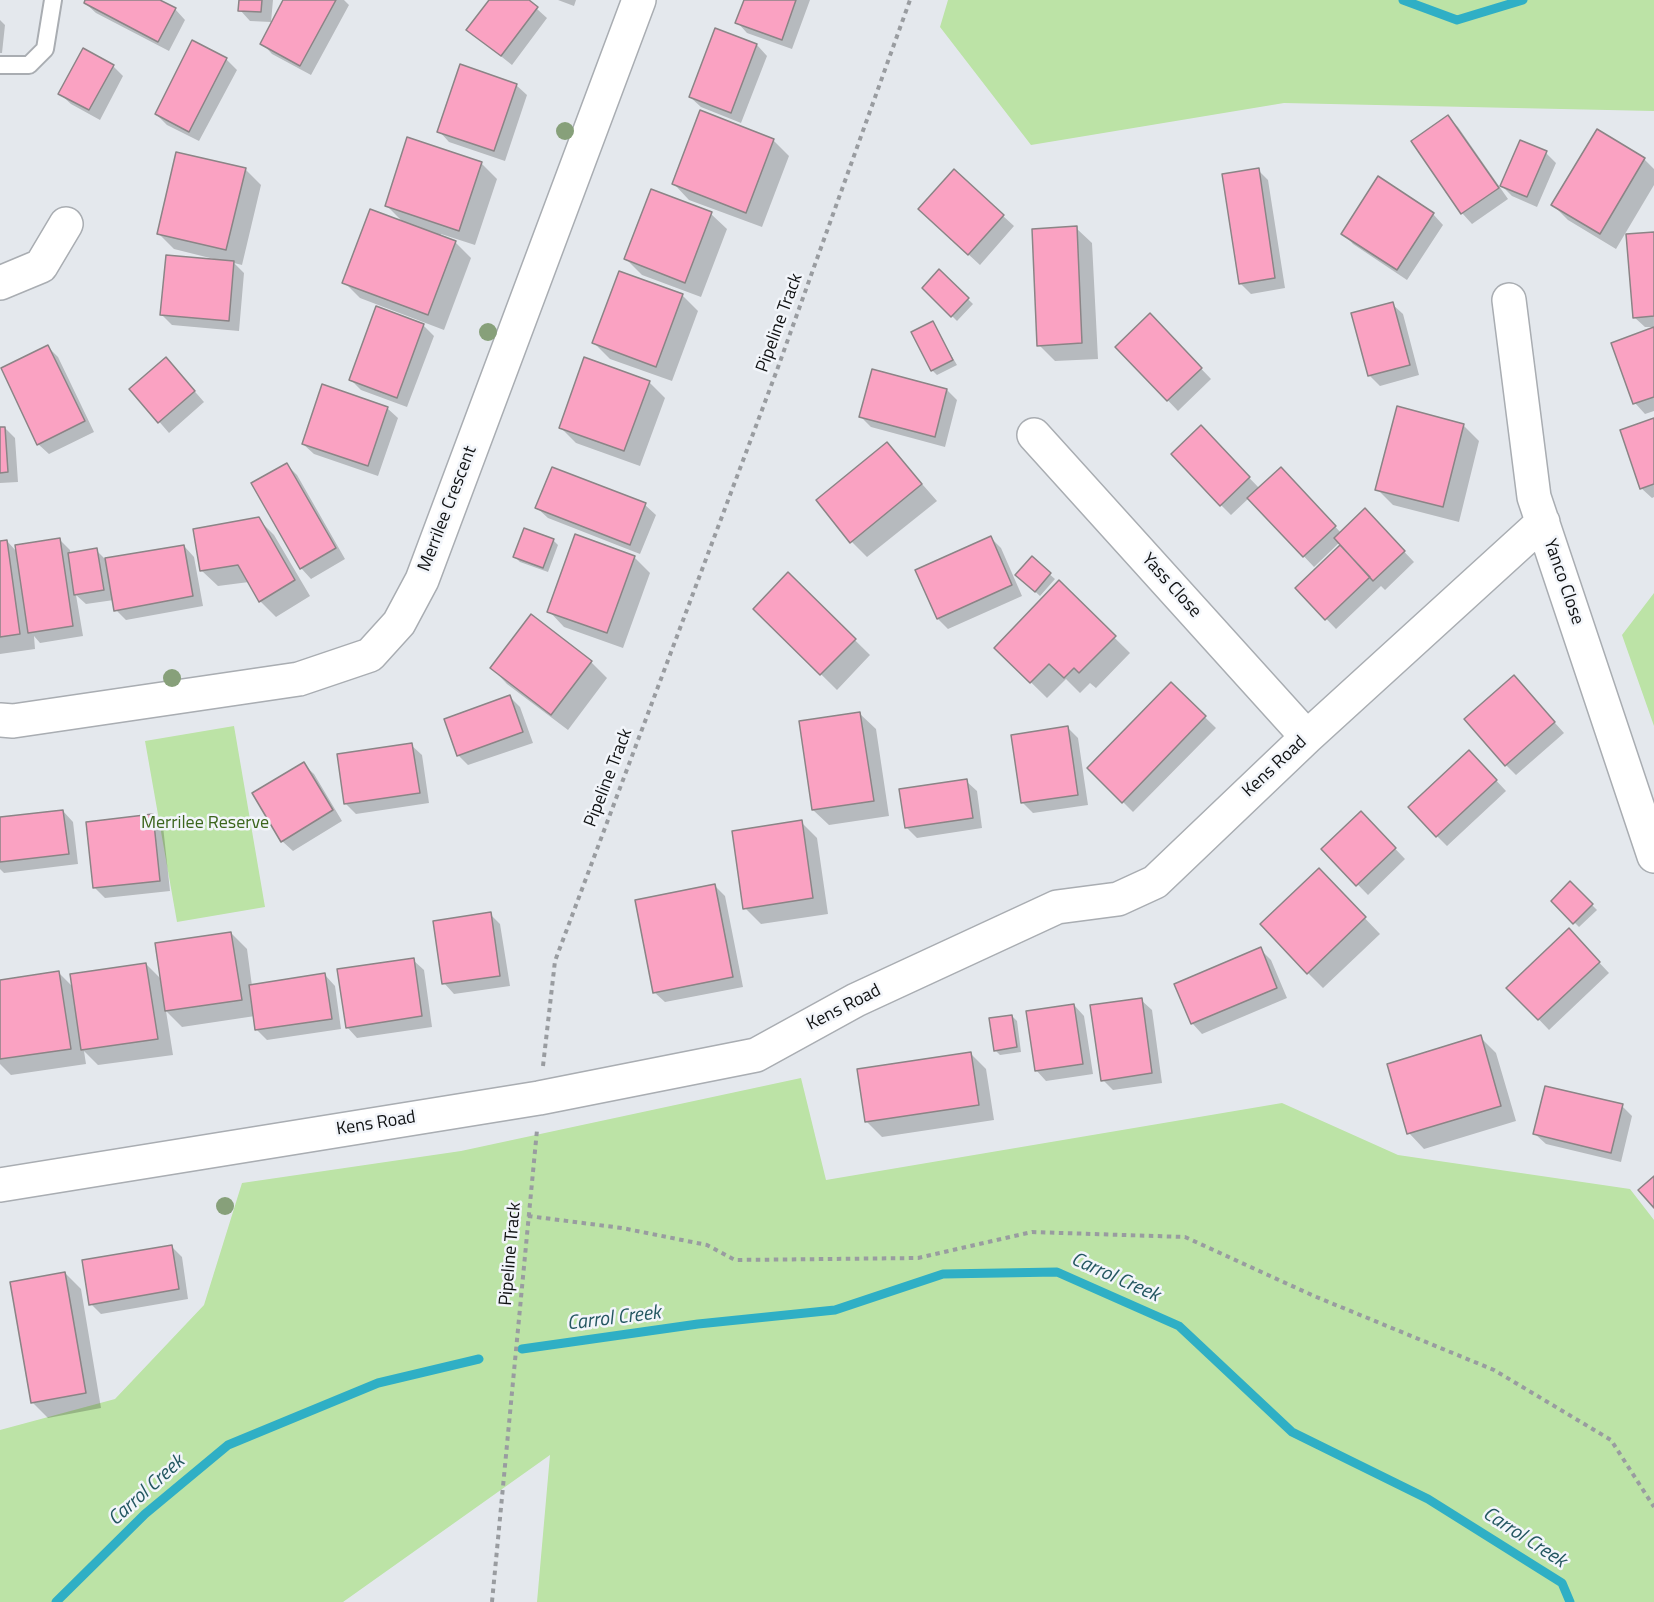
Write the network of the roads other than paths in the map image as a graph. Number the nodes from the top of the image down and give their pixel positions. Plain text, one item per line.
1 (53, 0) edge
2 (639, 0) edge
3 (0, 65) edge
4 (66, 224) dead end
5 (0, 283) edge
6 (1509, 300) dead end
7 (1034, 435) dead end
8 (1543, 522) junction
9 (0, 720) edge
10 (1308, 737) junction
11 (1654, 856) edge
12 (0, 1185) edge

1 - 3 lane
2 - 9 street, Merrilee Crescent
4 - 5 street
6 - 8 street, Yanco Close
7 - 10 street, Yass Close
8 - 10 street, Kens Road
8 - 11 street, Yanco Close
10 - 12 street, Kens Road

